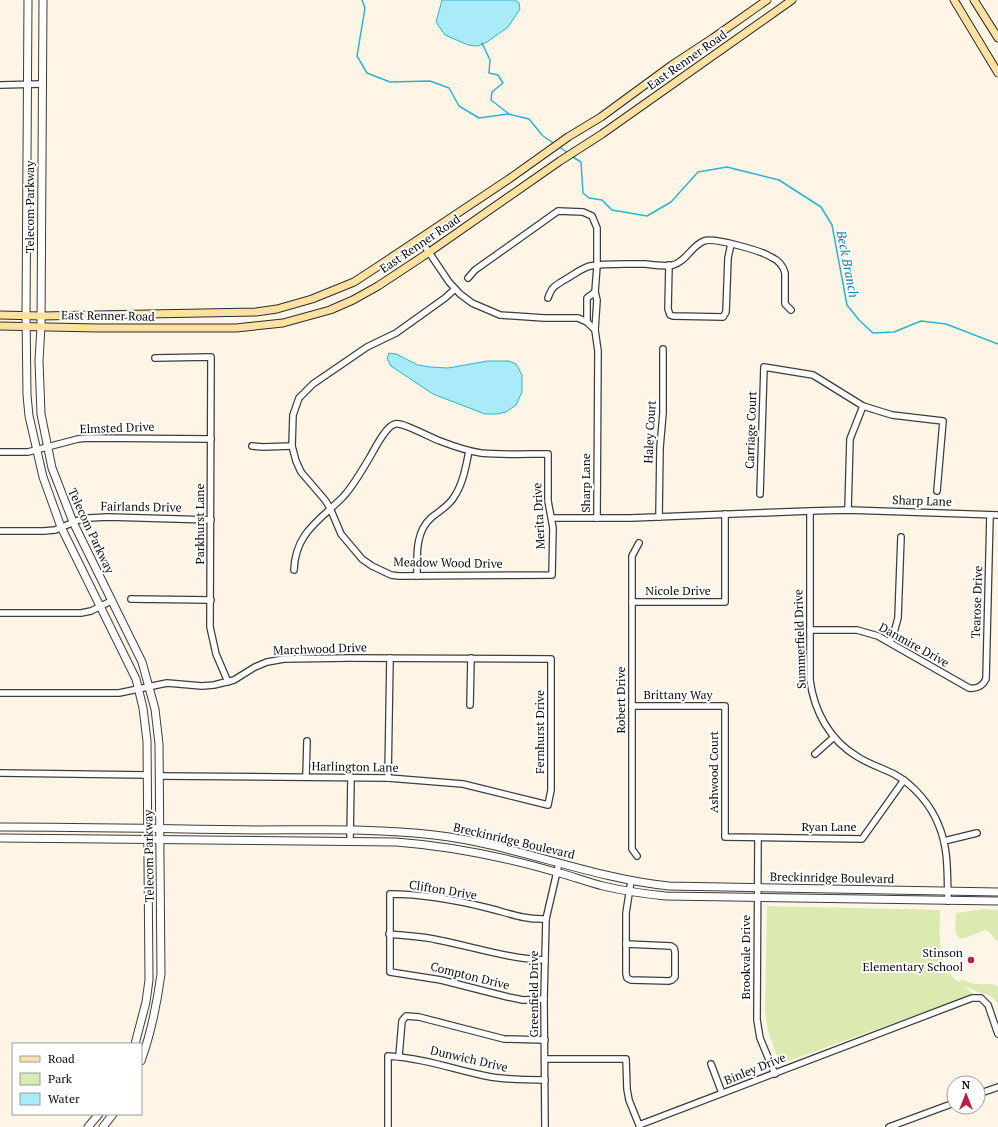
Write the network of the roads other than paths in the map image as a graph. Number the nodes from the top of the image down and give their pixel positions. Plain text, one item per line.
1 (28, 0) edge
2 (43, 0) edge
3 (767, 0) edge
4 (792, 0) edge
5 (954, 0) edge
6 (974, 0) edge
7 (758, 7) junction
8 (765, 19) junction
9 (998, 38) edge
10 (998, 73) edge
11 (27, 84) junction
12 (42, 84) junction
13 (0, 85) edge
14 (601, 116) junction
15 (609, 129) junction
16 (420, 239) junction
17 (731, 244) junction
18 (428, 253) junction
19 (669, 265) junction
20 (597, 266) junction
21 (468, 278) dead end
22 (455, 289) junction
23 (595, 292) junction
24 (548, 298) dead end
25 (791, 310) dead end
26 (0, 315) edge
27 (26, 315) junction
28 (41, 316) junction
29 (587, 322) junction
30 (0, 326) edge
31 (26, 326) junction
32 (41, 326) junction
33 (595, 330) junction
34 (663, 349) dead end
35 (155, 358) dead end
36 (863, 406) junction
37 (211, 439) junction
38 (252, 446) dead end
39 (292, 446) junction
40 (48, 448) junction
41 (36, 451) junction
42 (469, 451) junction
43 (0, 452) edge
44 (937, 491) dead end
45 (760, 494) dead end
46 (330, 508) junction
47 (848, 510) junction
48 (810, 511) junction
49 (725, 514) junction
50 (990, 515) junction
51 (998, 515) edge
52 (659, 517) junction
53 (552, 518) junction
54 (597, 518) junction
55 (211, 520) junction
56 (73, 522) junction
57 (61, 527) junction
58 (0, 531) edge
59 (900, 537) dead end
60 (639, 543) dead end
61 (294, 570) dead end
62 (552, 575) joint
63 (417, 576) junction
64 (131, 599) dead end
65 (211, 600) junction
66 (112, 601) junction
67 (632, 602) junction
68 (101, 606) junction
69 (0, 613) edge
70 (810, 630) junction
71 (889, 642) junction
72 (390, 658) junction
73 (471, 658) junction
74 (551, 659) joint
75 (228, 682) junction
76 (149, 686) junction
77 (980, 687) joint
78 (139, 689) junction
79 (0, 693) edge
80 (470, 705) dead end
81 (632, 706) junction
82 (725, 706) joint
83 (834, 737) junction
84 (307, 741) dead end
85 (815, 754) dead end
86 (0, 773) edge
87 (147, 775) junction
88 (159, 776) junction
89 (306, 777) junction
90 (351, 777) junction
91 (388, 778) junction
92 (904, 780) junction
93 (548, 805) joint
94 (4, 827) edge
95 (148, 828) junction
96 (160, 829) junction
97 (350, 831) junction
98 (977, 833) dead end
99 (725, 837) joint
100 (3, 838) edge
101 (758, 838) junction
102 (148, 839) junction
103 (161, 839) junction
104 (350, 841) junction
105 (944, 841) junction
106 (638, 856) dead end
107 (559, 863) junction
108 (557, 872) junction
109 (631, 881) junction
110 (757, 888) junction
111 (629, 891) junction
112 (948, 891) junction
113 (998, 892) edge
114 (757, 897) junction
115 (948, 901) junction
116 (998, 902) edge
117 (546, 919) junction
118 (389, 934) junction
119 (626, 944) junction
120 (545, 960) junction
121 (390, 972) joint
122 (148, 992) junction
123 (158, 992) junction
124 (544, 999) junction
125 (998, 1034) edge
126 (544, 1040) junction
127 (135, 1043) edge
128 (399, 1056) junction
129 (142, 1058) edge
130 (545, 1059) junction
131 (711, 1064) dead end
132 (775, 1074) junction
133 (545, 1080) junction
134 (998, 1087) edge
135 (986, 1091) edge
136 (722, 1093) junction
137 (946, 1106) edge
138 (98, 1115) edge
139 (100, 1115) edge
140 (111, 1115) edge
141 (105, 1124) edge
142 (88, 1127) edge
143 (388, 1127) edge
144 (545, 1127) edge
145 (889, 1127) edge

1 - 11 street, Telecom Parkway
2 - 12 street, Telecom Parkway
3 - 7 main road, East Renner Road
4 - 8 main road, East Renner Road
5 - 10 main road
6 - 9 main road
7 - 8 main road
7 - 14 main road, East Renner Road
8 - 15 main road, East Renner Road
11 - 12 street
11 - 13 street
11 - 27 street, Telecom Parkway
12 - 28 street, Telecom Parkway
14 - 15 main road
14 - 16 main road, East Renner Road
15 - 18 main road, East Renner Road
16 - 18 street
16 - 28 main road, East Renner Road
17 - 19 street
17 - 19 street
17 - 25 street
18 - 22 street
18 - 32 main road, East Renner Road
19 - 20 street
20 - 21 street
20 - 23 street
20 - 24 street
22 - 29 street
22 - 39 street, Meadow Wood Drive
23 - 29 street
23 - 33 street, Sharp Lane
26 - 27 main road, East Renner Road
27 - 28 main road, East Renner Road
27 - 31 street, Telecom Parkway
28 - 32 street, Telecom Parkway
29 - 33 street
30 - 31 main road, East Renner Road
31 - 32 main road, East Renner Road
31 - 41 street, Telecom Parkway
32 - 40 street, Telecom Parkway
33 - 54 street, Sharp Lane
34 - 52 street, Haley Court
35 - 37 street, Parkhurst Lane
36 - 44 street
36 - 45 street, Carriage Court
36 - 47 street
37 - 40 street, Elmsted Drive
37 - 55 street, Parkhurst Lane
38 - 39 street
39 - 46 street, Meadow Wood Drive
40 - 41 street, Elmsted Drive
40 - 56 street, Telecom Parkway
41 - 43 street, Elmsted Drive
41 - 57 street, Telecom Parkway
42 - 46 street
42 - 53 street, Merita Drive
42 - 63 street
46 - 61 street
46 - 63 street, Meadow Wood Drive
47 - 48 street, Sharp Lane
47 - 50 street, Sharp Lane
48 - 49 street, Sharp Lane
48 - 70 street, Summerfield Drive
49 - 52 street, Sharp Lane
49 - 67 street, Nicole Drive
50 - 51 street, Sharp Lane
50 - 77 street, Tearose Drive
52 - 54 street, Sharp Lane
53 - 54 street
53 - 62 street, Merita Drive
55 - 56 street, Fairlands Drive
55 - 65 street, Parkhurst Lane
56 - 57 street, Fairlands Drive
56 - 66 street, Telecom Parkway
57 - 58 street, Fairlands Drive
57 - 68 street, Telecom Parkway
59 - 71 street
60 - 67 street, Robert Drive
62 - 63 street, Meadow Wood Drive
64 - 65 street
65 - 75 street, Parkhurst Lane
66 - 68 street
66 - 76 street, Telecom Parkway
67 - 81 street, Robert Drive
68 - 69 street
68 - 78 street, Telecom Parkway
70 - 71 street, Danmire Drive
70 - 83 street, Summerfield Drive
71 - 77 street, Danmire Drive
72 - 73 street, Marchwood Drive
72 - 75 street, Marchwood Drive
72 - 91 street
73 - 74 street, Marchwood Drive
73 - 80 street
74 - 93 street, Fernhurst Drive
75 - 76 street, Marchwood Drive
76 - 78 street, Marchwood Drive
76 - 88 street, Telecom Parkway
78 - 79 street, Marchwood Drive
78 - 87 street, Telecom Parkway
81 - 82 street, Brittany Way
81 - 106 street, Robert Drive
82 - 99 street, Ashwood Court
83 - 85 street
83 - 92 street, Summerfield Drive
84 - 89 street
86 - 87 street
87 - 95 street, Telecom Parkway
88 - 89 street, Harlington Lane
88 - 96 street, Telecom Parkway
89 - 90 street, Harlington Lane
90 - 91 street, Harlington Lane
90 - 97 street
91 - 93 street, Harlington Lane
92 - 101 street, Ryan Lane
92 - 105 street, Summerfield Drive
94 - 95 street, Breckinridge Boulevard
94 - 100 street
95 - 96 street, Breckinridge Boulevard
95 - 102 street, Telecom Parkway
96 - 97 street, Breckinridge Boulevard
96 - 103 street, Telecom Parkway
97 - 104 street
97 - 107 street, Breckinridge Boulevard
98 - 105 street
99 - 101 street, Ryan Lane
100 - 102 street, Breckinridge Boulevard
101 - 110 street, Brookvale Drive
102 - 103 street, Breckinridge Boulevard
102 - 122 street, Telecom Parkway
103 - 104 street, Breckinridge Boulevard
103 - 123 street, Telecom Parkway
104 - 108 street, Breckinridge Boulevard
105 - 112 street, Summerfield Drive
107 - 108 street, Greenfield Drive
107 - 109 street, Breckinridge Boulevard
108 - 111 street, Breckinridge Boulevard
108 - 117 street, Greenfield Drive
109 - 110 street, Breckinridge Boulevard
109 - 111 street
110 - 112 street, Breckinridge Boulevard
110 - 114 street, Brookvale Drive
111 - 114 street, Breckinridge Boulevard
111 - 119 street
112 - 113 street, Breckinridge Boulevard
112 - 115 street, Summerfield Drive
114 - 115 street, Breckinridge Boulevard
114 - 132 street, Brookvale Drive
115 - 116 street, Breckinridge Boulevard
117 - 118 street, Clifton Drive
117 - 120 street, Greenfield Drive
118 - 120 street
118 - 121 street, Clifton Drive
119 - 119 street
120 - 124 street, Greenfield Drive
121 - 124 street, Compton Drive
122 - 123 street
122 - 127 street, Telecom Parkway
123 - 129 street, Telecom Parkway
124 - 126 street, Greenfield Drive
125 - 132 street, Binley Drive
126 - 128 street
126 - 130 street, Greenfield Drive
128 - 133 street, Dunwich Drive
128 - 143 street, Dunwich Drive
130 - 133 street, Greenfield Drive
130 - 136 street, Binley Drive
131 - 136 street
132 - 136 street, Binley Drive
133 - 144 street, Greenfield Drive
134 - 135 street
137 - 145 street
138 - 142 street
139 - 141 street
140 - 141 street

